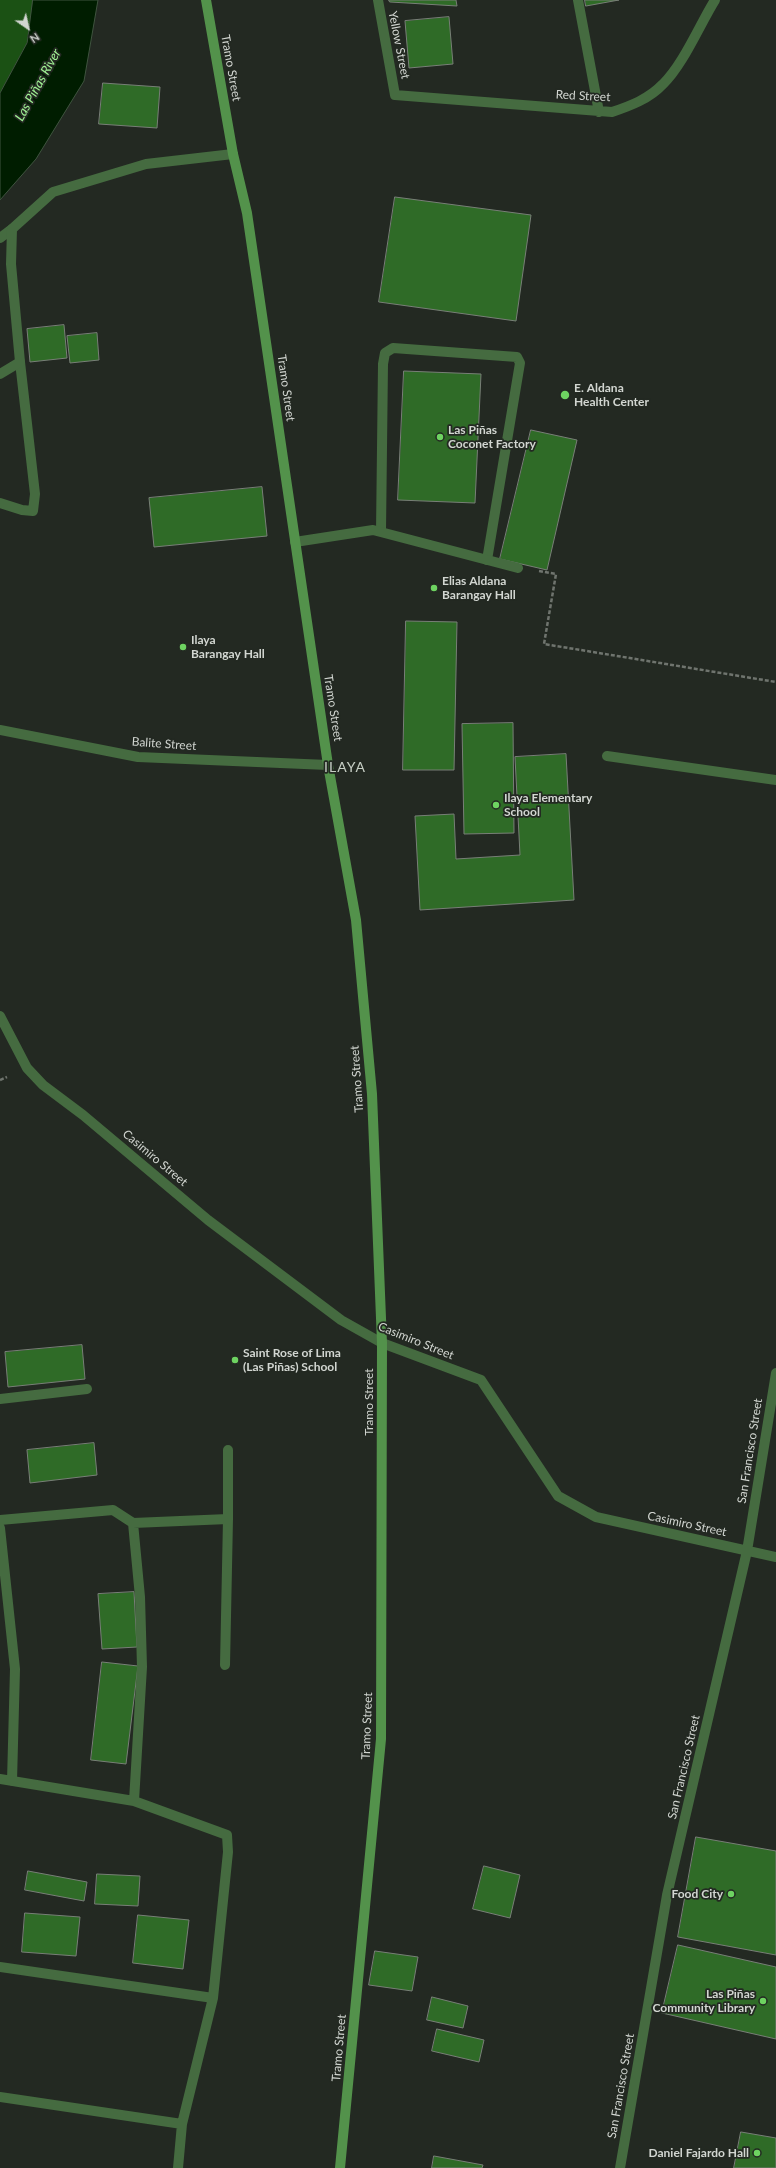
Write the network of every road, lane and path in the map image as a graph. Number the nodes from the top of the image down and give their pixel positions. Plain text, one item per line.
1 (206, 0) edge
2 (378, 0) edge
3 (578, 0) edge
4 (715, 0) edge
5 (395, 95) joint
6 (598, 112) junction
7 (233, 154) junction
8 (12, 229) junction
9 (0, 238) edge
10 (20, 362) junction
11 (0, 374) edge
12 (0, 503) edge
13 (381, 532) junction
14 (295, 542) junction
15 (487, 560) junction
16 (518, 568) joint
17 (776, 682) edge
18 (0, 730) edge
19 (607, 756) dead end
20 (328, 765) junction
21 (776, 780) edge
22 (0, 1016) edge
23 (382, 1343) junction
24 (776, 1373) edge
25 (87, 1389) dead end
26 (0, 1399) edge
27 (228, 1450) dead end
28 (228, 1519) junction
29 (0, 1520) edge
30 (133, 1523) junction
31 (0, 1528) edge
32 (747, 1551) junction
33 (776, 1557) edge
34 (225, 1665) dead end
35 (0, 1779) edge
36 (12, 1781) junction
37 (134, 1801) junction
38 (0, 1967) edge
39 (213, 1998) junction
40 (0, 2097) edge
41 (182, 2124) junction
42 (178, 2168) edge
43 (340, 2168) edge
44 (620, 2168) edge

1 - 7 street, Tramo Street
2 - 5 street, Yellow Street
3 - 6 street
4 - 6 street, Red Street
5 - 6 street, Red Street
7 - 8 street
7 - 14 street, Tramo Street
8 - 9 street
8 - 10 street
10 - 11 street
10 - 12 street
13 - 14 street
13 - 15 street
13 - 15 street
14 - 20 street, Tramo Street
15 - 16 street
16 - 17 path
18 - 20 street, Balite Street
19 - 21 street
20 - 23 street, Tramo Street
22 - 23 street, Casimiro Street
23 - 32 street, Casimiro Street
23 - 43 street, Tramo Street
24 - 32 street, San Francisco Street
25 - 26 street
27 - 28 street
28 - 30 street
28 - 34 street
29 - 30 street
30 - 37 street
31 - 36 street
32 - 33 street, Casimiro Street
32 - 44 street, San Francisco Street
35 - 36 street
36 - 37 street
37 - 39 street
38 - 39 street
39 - 41 street
40 - 41 street
41 - 42 street

